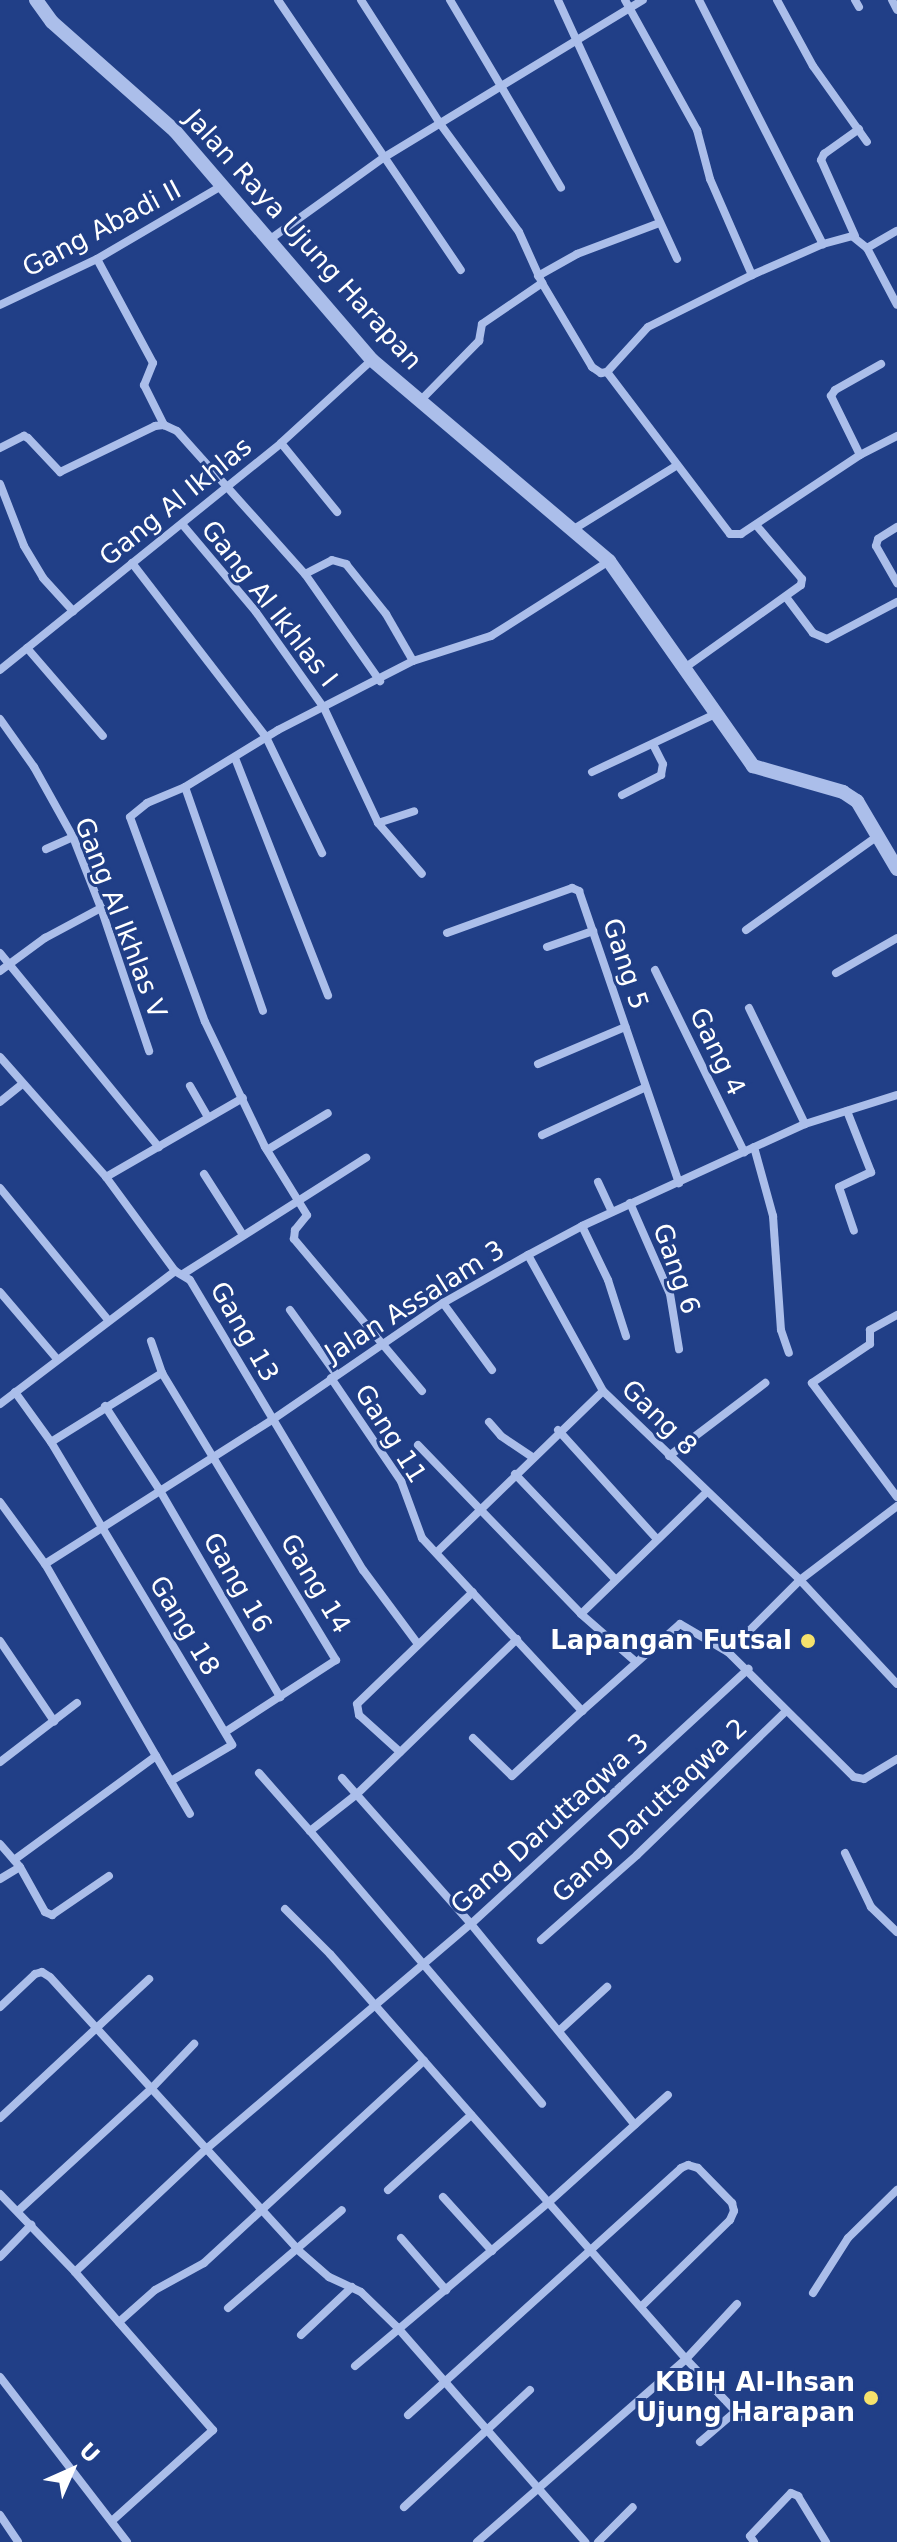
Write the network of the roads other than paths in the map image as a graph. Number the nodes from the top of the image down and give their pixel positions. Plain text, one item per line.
1 (36, 0) edge
2 (278, 0) edge
3 (361, 0) edge
4 (450, 0) edge
5 (558, 0) edge
6 (643, 0) edge
7 (699, 0) edge
8 (777, 0) edge
9 (892, 0) edge
10 (627, 4) edge
11 (897, 10) edge
12 (575, 41) junction
13 (502, 88) junction
14 (441, 125) junction
15 (859, 129) junction
16 (867, 142) dead end
17 (383, 158) junction
18 (223, 185) junction
19 (561, 188) dead end
20 (659, 223) junction
21 (897, 231) edge
22 (855, 236) junction
23 (269, 240) junction
24 (823, 244) junction
25 (867, 248) junction
26 (97, 259) junction
27 (677, 259) dead end
28 (461, 270) dead end
29 (752, 275) junction
30 (540, 280) junction
31 (0, 305) edge
32 (897, 305) edge
33 (372, 360) junction
34 (881, 364) dead end
35 (607, 372) junction
36 (418, 402) junction
37 (164, 425) junction
38 (897, 436) edge
39 (281, 443) junction
40 (0, 448) edge
41 (860, 455) junction
42 (676, 466) junction
43 (0, 484) edge
44 (228, 487) junction
45 (337, 512) dead end
46 (182, 524) junction
47 (756, 525) junction
48 (897, 527) edge
49 (574, 529) junction
50 (609, 561) junction
51 (132, 563) junction
52 (305, 574) junction
53 (897, 583) edge
54 (786, 597) junction
55 (897, 602) edge
56 (73, 611) junction
57 (27, 648) junction
58 (413, 661) junction
59 (686, 667) junction
60 (0, 670) edge
61 (380, 681) junction
62 (324, 708) junction
63 (715, 714) junction
64 (0, 719) edge
65 (103, 736) dead end
66 (266, 737) junction
67 (653, 744) junction
68 (235, 758) junction
69 (592, 772) dead end
70 (185, 787) junction
71 (622, 795) dead end
72 (414, 811) dead end
73 (378, 823) junction
74 (880, 835) junction
75 (73, 837) junction
76 (46, 849) dead end
77 (322, 853) dead end
78 (897, 869) edge
79 (422, 874) dead end
80 (101, 908) junction
81 (746, 930) dead end
82 (593, 931) junction
83 (447, 933) dead end
84 (897, 938) edge
85 (547, 947) dead end
86 (0, 953) edge
87 (9, 962) junction
88 (655, 970) dead end
89 (0, 971) edge
90 (836, 973) dead end
91 (328, 995) dead end
92 (749, 1008) dead end
93 (263, 1011) dead end
94 (625, 1027) junction
95 (149, 1051) dead end
96 (0, 1057) edge
97 (538, 1064) dead end
98 (22, 1084) junction
99 (190, 1086) dead end
100 (644, 1088) junction
101 (897, 1095) edge
102 (243, 1098) junction
103 (0, 1102) edge
104 (847, 1111) junction
105 (328, 1113) dead end
106 (208, 1117) junction
107 (805, 1124) junction
108 (542, 1135) dead end
109 (159, 1147) junction
110 (754, 1147) junction
111 (267, 1150) junction
112 (744, 1152) junction
113 (366, 1158) dead end
114 (204, 1174) dead end
115 (106, 1177) junction
116 (598, 1182) dead end
117 (679, 1183) junction
118 (0, 1188) edge
119 (298, 1200) junction
120 (630, 1203) junction
121 (612, 1212) junction
122 (582, 1226) junction
123 (854, 1231) dead end
124 (243, 1235) junction
125 (528, 1255) junction
126 (179, 1272) junction
127 (0, 1292) edge
128 (443, 1303) junction
129 (290, 1310) dead end
130 (897, 1316) edge
131 (108, 1320) junction
132 (626, 1336) dead end
133 (151, 1341) dead end
134 (381, 1345) junction
135 (679, 1349) dead end
136 (789, 1353) dead end
137 (57, 1359) junction
138 (492, 1370) dead end
139 (162, 1373) junction
140 (334, 1376) junction
141 (765, 1383) dead end
142 (422, 1391) dead end
143 (603, 1391) junction
144 (15, 1392) junction
145 (0, 1404) edge
146 (105, 1406) junction
147 (272, 1420) junction
148 (489, 1422) dead end
149 (558, 1430) junction
150 (51, 1442) junction
151 (418, 1445) dead end
152 (669, 1456) junction
153 (214, 1457) junction
154 (532, 1457) junction
155 (515, 1474) junction
156 (159, 1489) junction
157 (707, 1492) junction
158 (897, 1497) edge
159 (0, 1502) edge
160 (897, 1506) edge
161 (482, 1508) junction
162 (8, 1515) junction
163 (0, 1521) edge
164 (101, 1528) junction
165 (656, 1538) junction
166 (437, 1552) junction
167 (45, 1564) junction
168 (615, 1579) junction
169 (800, 1580) junction
170 (473, 1592) junction
171 (581, 1614) junction
172 (517, 1639) junction
173 (0, 1641) edge
174 (418, 1644) junction
175 (728, 1652) junction
176 (636, 1662) junction
177 (748, 1669) junction
178 (897, 1684) edge
179 (280, 1697) junction
180 (77, 1703) dead end
181 (582, 1711) junction
182 (786, 1711) junction
183 (54, 1721) junction
184 (225, 1732) junction
185 (473, 1738) dead end
186 (0, 1749) edge
187 (400, 1752) junction
188 (156, 1756) junction
189 (897, 1759) edge
190 (3, 1760) edge
191 (259, 1773) dead end
192 (342, 1778) dead end
193 (171, 1781) junction
194 (357, 1794) junction
195 (190, 1814) dead end
196 (310, 1831) junction
197 (0, 1844) edge
198 (845, 1853) dead end
199 (17, 1863) junction
200 (109, 1876) dead end
201 (0, 1879) edge
202 (285, 1909) dead end
203 (471, 1924) junction
204 (897, 1932) edge
205 (541, 1940) dead end
206 (422, 1963) junction
207 (149, 1979) dead end
208 (607, 1987) dead end
209 (375, 2005) junction
210 (0, 2007) edge
211 (95, 2027) junction
212 (560, 2030) junction
213 (194, 2044) dead end
214 (424, 2061) junction
215 (150, 2090) junction
216 (668, 2095) dead end
217 (542, 2104) dead end
218 (471, 2115) junction
219 (0, 2118) edge
220 (635, 2125) junction
221 (205, 2150) junction
222 (388, 2190) dead end
223 (897, 2190) edge
224 (0, 2194) edge
225 (443, 2197) dead end
226 (549, 2202) junction
227 (265, 2210) junction
228 (342, 2210) dead end
229 (18, 2211) junction
230 (31, 2225) junction
231 (401, 2238) dead end
232 (593, 2249) junction
233 (298, 2250) junction
234 (492, 2251) junction
235 (0, 2257) edge
236 (75, 2272) junction
237 (352, 2287) junction
238 (446, 2290) junction
239 (813, 2293) dead end
240 (737, 2304) dead end
241 (641, 2307) junction
242 (228, 2308) dead end
243 (119, 2322) junction
244 (397, 2327) junction
245 (301, 2335) dead end
246 (686, 2359) junction
247 (355, 2366) dead end
248 (0, 2377) edge
249 (445, 2381) junction
250 (530, 2390) dead end
251 (408, 2415) dead end
252 (488, 2431) junction
253 (700, 2442) dead end
254 (541, 2490) junction
255 (404, 2507) dead end
256 (633, 2507) dead end
257 (0, 2515) edge
258 (112, 2521) junction
259 (752, 2539) edge
260 (18, 2542) edge
261 (127, 2542) edge
262 (477, 2542) edge
263 (585, 2542) edge
264 (598, 2542) edge
265 (739, 2542) edge
266 (826, 2542) edge

1 - 18 street, Jalan Raya Ujung Harapan
2 - 17 street
3 - 14 street
4 - 13 street
5 - 12 street
6 - 10 street
7 - 24 street
8 - 15 street
9 - 11 street
10 - 12 street
10 - 29 street
12 - 13 street
12 - 20 street
13 - 14 street
13 - 19 street
14 - 17 street
14 - 30 street
15 - 16 street
15 - 22 street
17 - 23 street
17 - 28 street
18 - 23 street, Jalan Raya Ujung Harapan
18 - 26 street, Gang Abadi II
20 - 27 street
20 - 30 street
21 - 25 street
22 - 24 street
22 - 25 street
23 - 33 street, Jalan Raya Ujung Harapan
24 - 29 street
25 - 32 street
26 - 31 street, Gang Abadi II
26 - 37 street
29 - 35 street
30 - 35 street
30 - 36 street
33 - 36 street, Jalan Raya Ujung Harapan
33 - 39 street, Gang Al Ikhlas
34 - 41 street
35 - 42 street
36 - 49 street, Jalan Raya Ujung Harapan
37 - 40 street
37 - 44 street
38 - 41 street
39 - 44 street, Gang Al Ikhlas
39 - 45 street
41 - 47 street
42 - 47 street
42 - 49 street
43 - 56 street
44 - 46 street, Gang Al Ikhlas
44 - 52 street
46 - 51 street, Gang Al Ikhlas
46 - 62 street, Gang Al Ikhlas I
47 - 54 street
48 - 53 street
49 - 50 street, Jalan Raya Ujung Harapan
50 - 58 street
50 - 59 street, Jalan Raya Ujung Harapan
51 - 56 street, Gang Al Ikhlas
51 - 66 street
52 - 58 street
52 - 61 street
54 - 55 street
54 - 59 street
56 - 57 street, Gang Al Ikhlas
57 - 60 street, Gang Al Ikhlas
57 - 65 street
58 - 61 street
59 - 63 street, Jalan Raya Ujung Harapan
61 - 62 street
62 - 66 street
62 - 73 street, Gang Al Ikhlas I
63 - 67 street
63 - 74 street, Jalan Raya Ujung Harapan
64 - 75 street, Gang Al Ikhlas V
66 - 68 street
66 - 77 street
67 - 69 street
67 - 71 street
68 - 70 street
68 - 91 street
70 - 93 street
70 - 102 street
72 - 73 street
73 - 79 street, Gang Al Ikhlas I
74 - 78 street, Jalan Raya Ujung Harapan
74 - 81 street
75 - 76 street
75 - 80 street, Gang Al Ikhlas V
80 - 87 street
80 - 95 street, Gang Al Ikhlas V
82 - 83 street, Gang 5
82 - 85 street
82 - 94 street, Gang 5
84 - 90 street
86 - 87 street
87 - 89 street
87 - 109 street
88 - 112 street, Gang 4
92 - 107 street
94 - 97 street
94 - 100 street, Gang 5
96 - 98 street, Gang 13
98 - 103 street
98 - 115 street, Gang 13
99 - 106 street
100 - 108 street
100 - 117 street, Gang 5
101 - 104 street, Jalan Assalam 3
102 - 106 street
102 - 111 street
104 - 107 street, Jalan Assalam 3
104 - 123 street
105 - 111 street
106 - 109 street
107 - 110 street, Jalan Assalam 3
109 - 115 street
110 - 112 street, Jalan Assalam 3
110 - 136 street
111 - 119 street
112 - 117 street, Jalan Assalam 3
113 - 119 street
114 - 124 street
115 - 126 street, Gang 13
116 - 121 street
117 - 120 street, Jalan Assalam 3
118 - 131 street
119 - 124 street
119 - 134 street
120 - 121 street, Jalan Assalam 3
120 - 135 street, Gang 6
121 - 122 street, Jalan Assalam 3
122 - 125 street, Jalan Assalam 3
122 - 132 street
124 - 126 street
125 - 128 street, Jalan Assalam 3
125 - 143 street, Gang 8
126 - 131 street
126 - 147 street, Gang 13
127 - 137 street
128 - 134 street, Jalan Assalam 3
128 - 138 street
129 - 140 street, Gang 11
130 - 158 street
131 - 137 street
133 - 139 street
134 - 140 street, Jalan Assalam 3
134 - 142 street
137 - 144 street
139 - 146 street
139 - 153 street
140 - 147 street, Jalan Assalam 3
140 - 166 street, Gang 11
141 - 152 street
143 - 149 street
143 - 152 street, Gang 8
144 - 145 street
144 - 150 street, Gang 18
146 - 150 street
146 - 156 street, Gang 16
147 - 153 street, Jalan Assalam 3
147 - 174 street, Gang 13
148 - 154 street
149 - 154 street
149 - 165 street
150 - 164 street, Gang 18
151 - 161 street
152 - 157 street, Gang 8
153 - 156 street, Jalan Assalam 3
153 - 179 street, Gang 14
154 - 155 street
155 - 161 street
155 - 168 street
156 - 164 street, Jalan Assalam 3
156 - 179 street, Gang 16
157 - 165 street
157 - 169 street, Gang 8
159 - 162 street
160 - 169 street
161 - 166 street
161 - 171 street
162 - 163 street
162 - 167 street
164 - 167 street, Jalan Assalam 3
164 - 184 street, Gang 18
165 - 168 street
166 - 170 street, Gang 11
167 - 188 street
168 - 171 street
169 - 175 street
169 - 178 street, Gang 8
170 - 172 street, Gang 11
170 - 174 street
171 - 176 street
172 - 181 street, Gang 11
172 - 187 street
173 - 183 street
174 - 187 street
175 - 176 street
175 - 177 street
176 - 181 street
177 - 182 street
177 - 203 street, Gang Daruttaqwa 3
179 - 184 street, Gang 14
180 - 183 street
181 - 185 street
182 - 189 street
182 - 205 street, Gang Daruttaqwa 2
183 - 190 street
184 - 193 street, Gang 18
186 - 190 street
187 - 194 street
188 - 193 street
188 - 199 street
191 - 196 street
192 - 194 street
193 - 195 street
194 - 196 street
194 - 203 street
196 - 206 street
197 - 199 street
198 - 204 street
199 - 200 street
199 - 201 street
202 - 209 street
203 - 206 street, Gang Daruttaqwa 3
203 - 212 street
206 - 209 street, Gang Daruttaqwa 3
206 - 217 street
207 - 211 street
208 - 212 street
209 - 214 street
209 - 221 street, Gang Daruttaqwa 3
210 - 211 street
211 - 215 street
211 - 219 street
212 - 220 street
213 - 215 street
214 - 218 street
214 - 227 street
215 - 221 street
215 - 229 street
216 - 220 street
218 - 222 street
218 - 226 street
220 - 226 street
221 - 227 street
221 - 236 street, Gang Daruttaqwa 3
223 - 239 street
224 - 229 street
225 - 234 street
226 - 232 street
226 - 234 street
227 - 233 street
227 - 243 street
228 - 233 street
229 - 230 street
230 - 235 street
230 - 236 street
231 - 238 street
232 - 241 street
232 - 241 street
232 - 249 street
233 - 237 street
233 - 242 street
234 - 238 street
236 - 243 street
237 - 244 street
237 - 245 street
238 - 244 street
240 - 246 street
241 - 246 street
243 - 258 street
244 - 247 street
244 - 249 street
246 - 253 street
246 - 254 street
248 - 258 street
249 - 251 street
249 - 252 street
250 - 252 street
252 - 254 street
252 - 255 street
254 - 262 street
254 - 263 street
256 - 264 street
257 - 260 street
258 - 261 street
259 - 265 street
259 - 266 street

